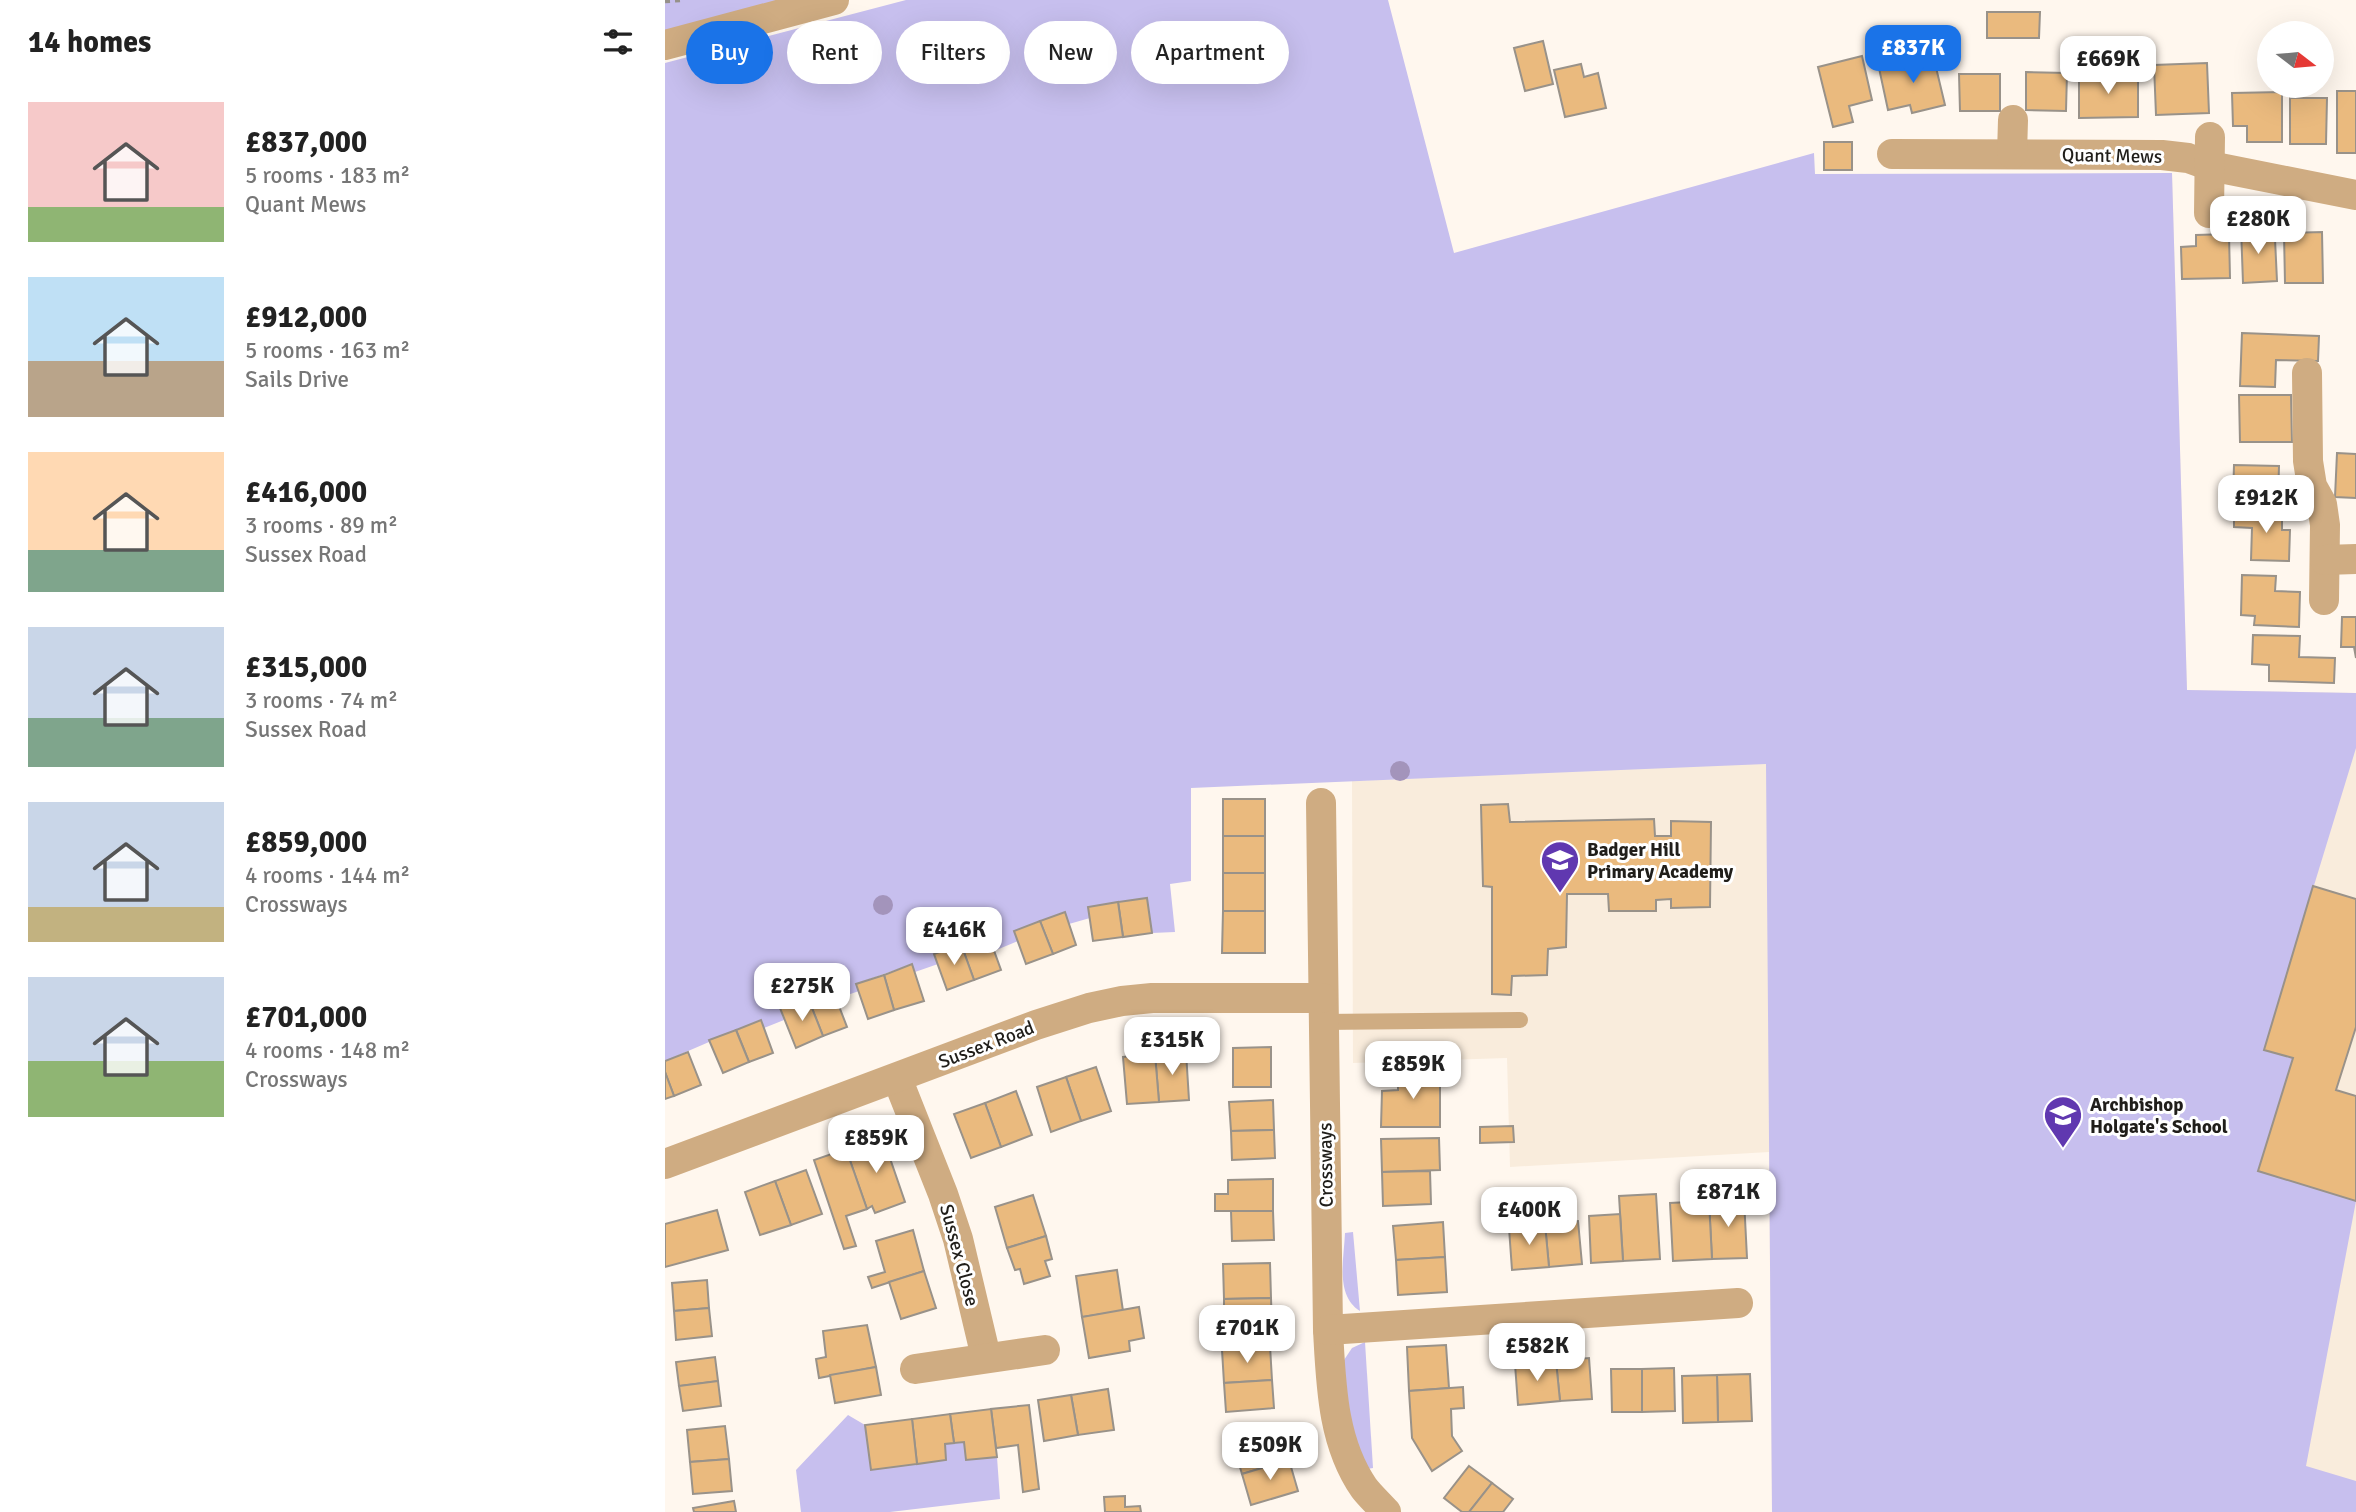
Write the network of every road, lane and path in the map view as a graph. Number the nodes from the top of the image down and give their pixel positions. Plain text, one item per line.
1 (680, 0) edge
2 (834, 0) edge
3 (665, 1) edge
4 (665, 45) edge
5 (2013, 120) dead end
6 (2210, 152) junction
7 (1892, 154) dead end
8 (2012, 154) junction
9 (2356, 195) edge
10 (2210, 213) dead end
11 (2307, 373) dead end
12 (2356, 559) edge
13 (2325, 560) junction
14 (2324, 600) dead end
15 (1321, 803) dead end
16 (1322, 1010) junction
17 (1520, 1020) dead end
18 (897, 1078) junction
19 (665, 1164) edge
20 (1738, 1303) dead end
21 (1328, 1330) junction
22 (1045, 1350) dead end
23 (986, 1357) junction
24 (915, 1369) dead end
25 (1386, 1512) edge

1 - 3 path
2 - 4 street
5 - 8 street
6 - 8 street, Quant Mews
6 - 9 street, Quant Mews
6 - 10 street
7 - 8 street, Quant Mews
11 - 13 street
12 - 13 street
13 - 14 street
15 - 16 street, Crossways
16 - 17 lane
16 - 18 street, Sussex Road
16 - 21 street, Crossways
18 - 19 street, Sussex Road
18 - 23 street, Sussex Close
20 - 21 street
21 - 25 street, Crossways
22 - 23 street
23 - 24 street

